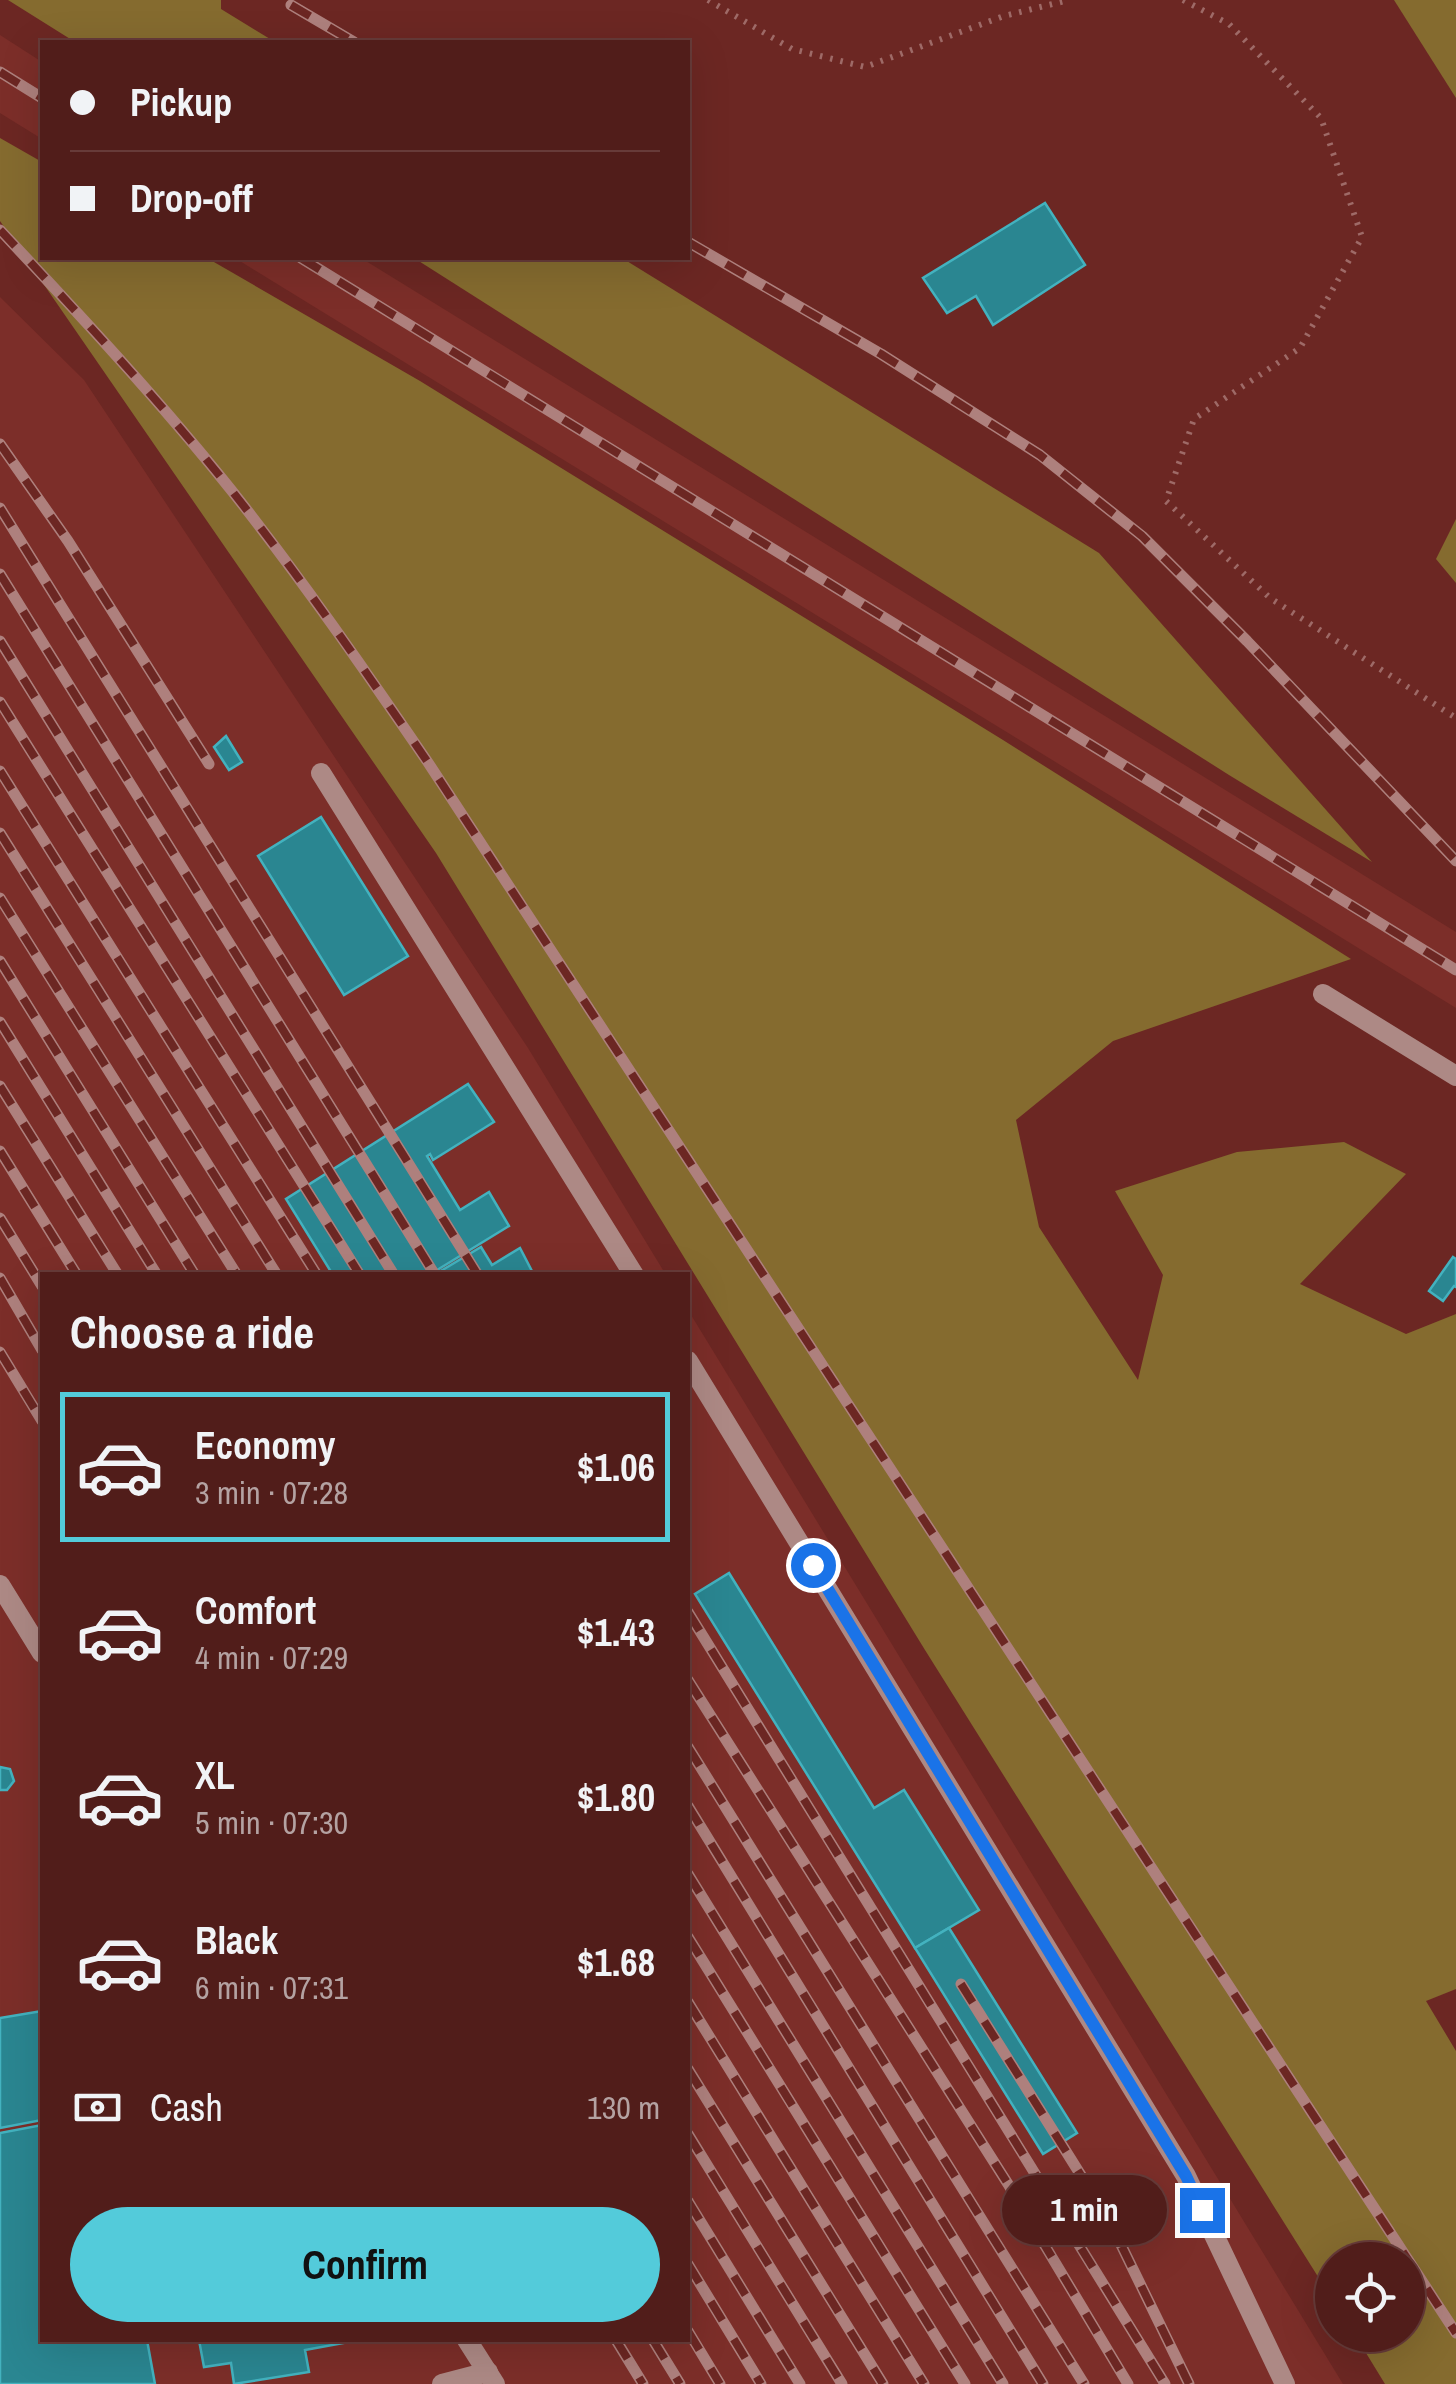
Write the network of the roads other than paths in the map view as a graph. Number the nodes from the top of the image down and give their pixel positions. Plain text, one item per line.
1 (322, 773) dead end
2 (1323, 994) dead end
3 (1456, 1076) edge
4 (632, 1272) edge
5 (690, 1364) edge
6 (0, 1584) edge
7 (40, 1650) edge
8 (469, 2342) edge
9 (491, 2378) edge
10 (442, 2384) edge
11 (1285, 2384) edge

1 - 4 street
2 - 3 street
5 - 11 street
6 - 7 street
8 - 9 street
9 - 10 street

